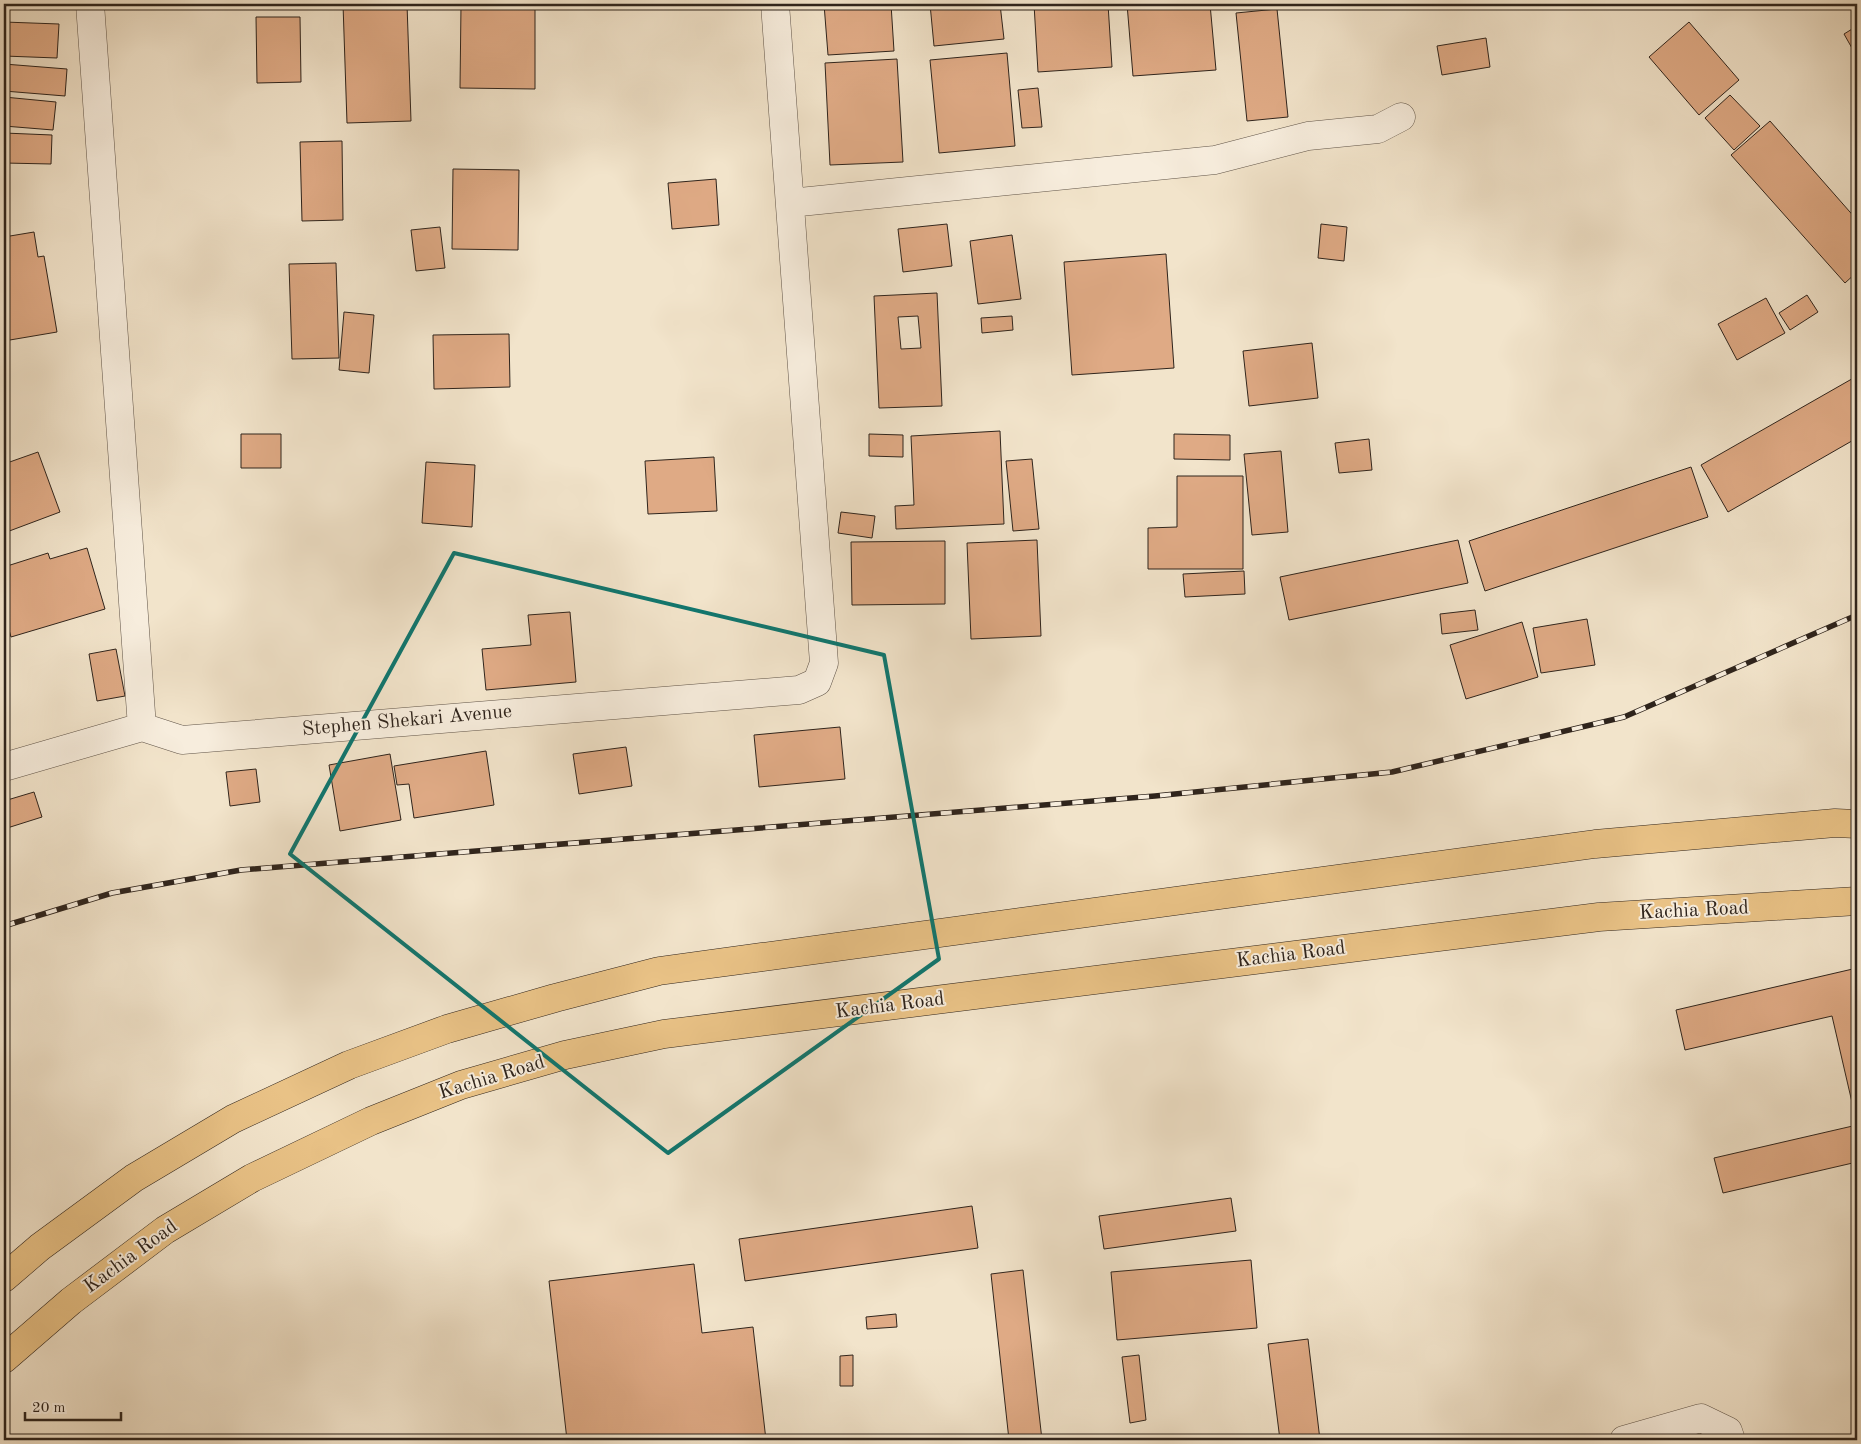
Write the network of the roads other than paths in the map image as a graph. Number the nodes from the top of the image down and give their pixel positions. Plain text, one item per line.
1 (90, 4) edge
2 (775, 4) edge
3 (1401, 117) dead end
4 (790, 203) junction
5 (142, 727) junction
6 (4, 767) edge
7 (1857, 805) edge
8 (1846, 823) edge
9 (1857, 901) edge
10 (4, 1278) edge
11 (4, 1359) edge
12 (1624, 1440) edge
13 (1731, 1440) edge

1 - 5 street
2 - 4 street
3 - 4 street
4 - 5 street, Stephen Shekari Avenue
5 - 6 street
7 - 8 main road
8 - 10 main road
9 - 11 main road, Kachia Road
12 - 13 street

